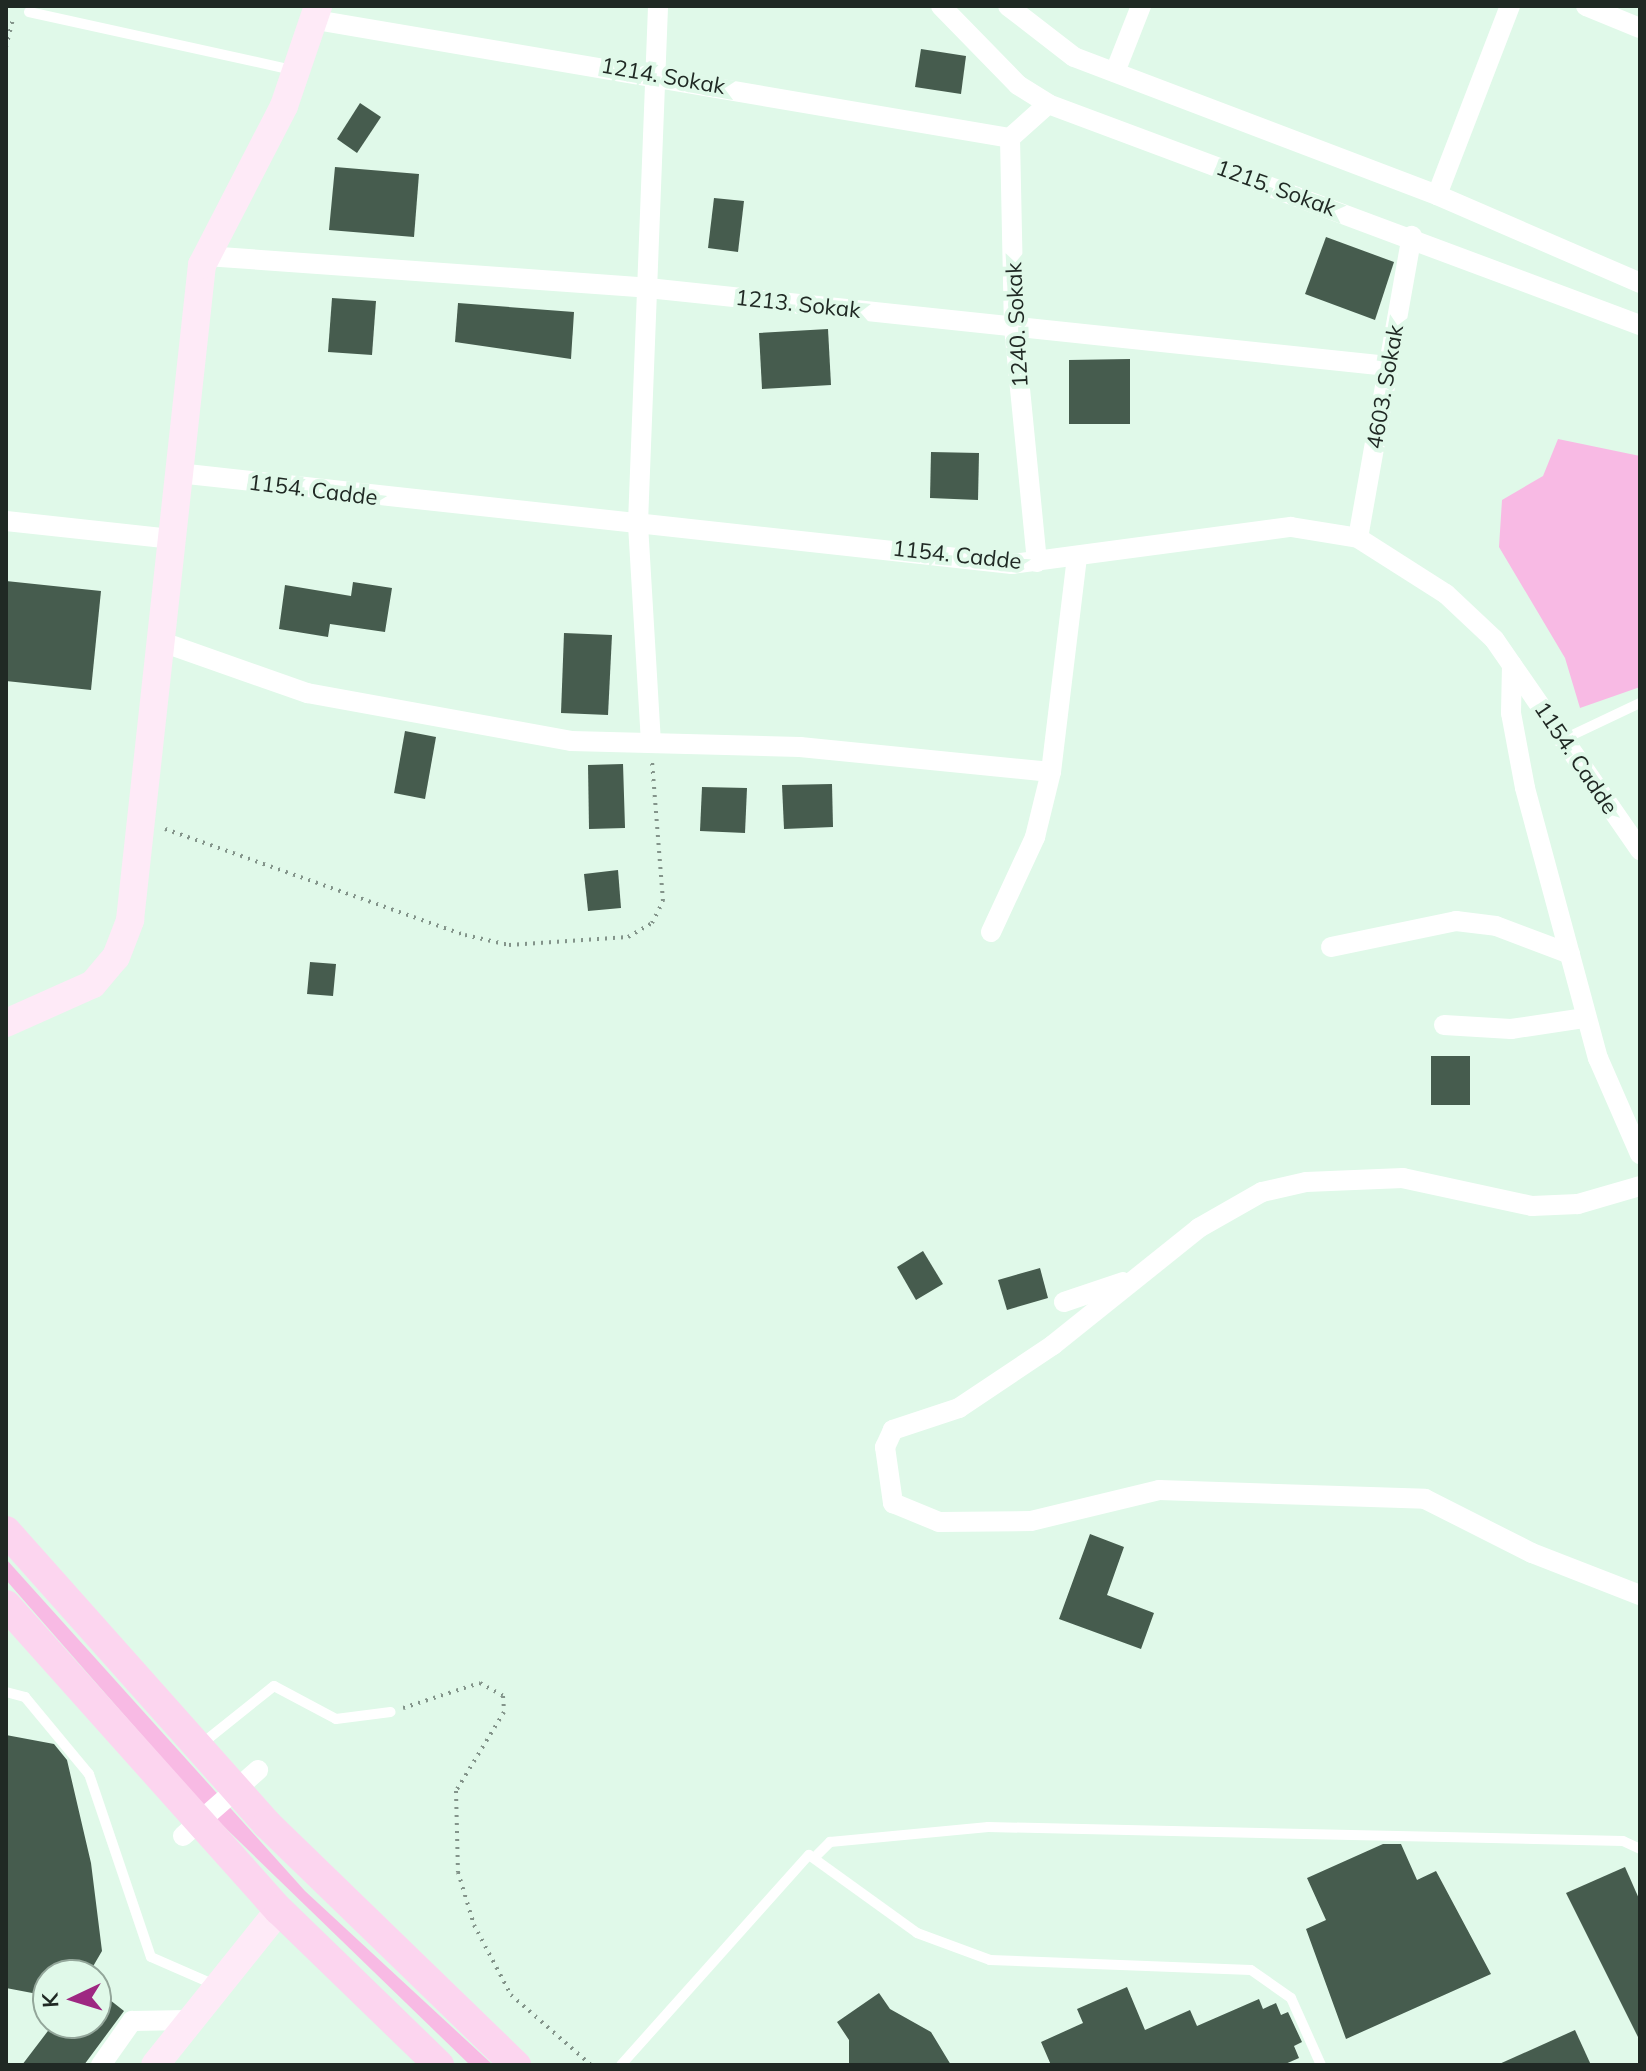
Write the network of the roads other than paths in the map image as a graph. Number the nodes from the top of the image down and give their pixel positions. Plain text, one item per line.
1 (658, 6) edge
2 (941, 6) edge
3 (1008, 6) edge
4 (1141, 6) edge
5 (1510, 6) edge
6 (1586, 6) edge
7 (29, 12) dead end
8 (317, 13) edge
9 (1640, 28) edge
10 (298, 72) junction
11 (1115, 72) junction
12 (654, 74) junction
13 (1048, 104) junction
14 (1010, 138) junction
15 (1437, 195) junction
16 (1412, 236) junction
17 (206, 256) junction
18 (1640, 283) edge
19 (648, 288) junction
20 (1640, 325) edge
21 (1014, 329) junction
22 (1388, 366) junction
23 (178, 473) junction
24 (6, 521) edge
25 (638, 523) junction
26 (1358, 538) junction
27 (171, 539) junction
28 (1077, 557) junction
29 (1037, 562) junction
30 (165, 643) junction
31 (1512, 665) junction
32 (1640, 703) edge
33 (1564, 739) junction
34 (651, 743) junction
35 (1051, 772) junction
36 (1640, 850) edge
37 (991, 932) dead end
38 (1331, 947) dead end
39 (1570, 954) junction
40 (1585, 1018) junction
41 (6, 1023) edge
42 (1444, 1025) dead end
43 (1640, 1154) edge
44 (1640, 1186) edge
45 (1145, 1272) junction
46 (1064, 1302) dead end
47 (6, 1531) edge
48 (1640, 1595) edge
49 (6, 1605) edge
50 (6, 1692) edge
51 (391, 1712) road end
52 (198, 1748) junction
53 (247, 1780) junction
54 (191, 1830) junction
55 (1640, 1849) edge
56 (816, 1856) junction
57 (279, 1910) junction
58 (217, 1986) junction
59 (190, 2020) junction
60 (101, 2065) edge
61 (155, 2065) edge
62 (439, 2065) edge
63 (516, 2065) edge
64 (621, 2065) edge
65 (1321, 2065) edge

1 - 12 street
2 - 13 street, 1215. Sokak
3 - 11 street
4 - 11 street
5 - 15 street
6 - 9 street
7 - 10 lane
8 - 10 main road
8 - 12 street, 1214. Sokak
10 - 17 main road
11 - 15 street
12 - 14 street, 1214. Sokak
12 - 19 street
13 - 14 street
13 - 16 street, 1215. Sokak
14 - 21 street, 1240. Sokak
15 - 18 street
16 - 20 street, 1215. Sokak
16 - 22 street, 4603. Sokak
17 - 19 street, 1213. Sokak
17 - 23 main road
19 - 21 street, 1213. Sokak
19 - 25 street
21 - 22 street, 1213. Sokak
21 - 29 street, 1240. Sokak
22 - 26 street, 4603. Sokak
23 - 25 street, 1154. Cadde
23 - 27 main road
24 - 27 street
25 - 29 street, 1154. Cadde
25 - 34 street
26 - 28 street, 1154. Cadde
26 - 31 street, 1154. Cadde
27 - 30 main road
28 - 29 street, 1154. Cadde
28 - 35 street
30 - 34 street
30 - 41 main road
31 - 33 street, 1154. Cadde
31 - 39 street
32 - 33 lane
33 - 36 street, 1154. Cadde
34 - 35 street
35 - 37 street
38 - 39 street
39 - 40 street
40 - 42 street
40 - 43 street
44 - 45 street
45 - 46 street
45 - 48 street
47 - 52 main road
49 - 54 main road
50 - 58 lane
51 - 52 lane
52 - 53 main road
53 - 54 street
53 - 63 main road
54 - 57 main road
55 - 56 lane
56 - 64 lane
56 - 65 lane
57 - 58 main road
57 - 62 main road
58 - 59 main road
59 - 60 street
59 - 61 main road

